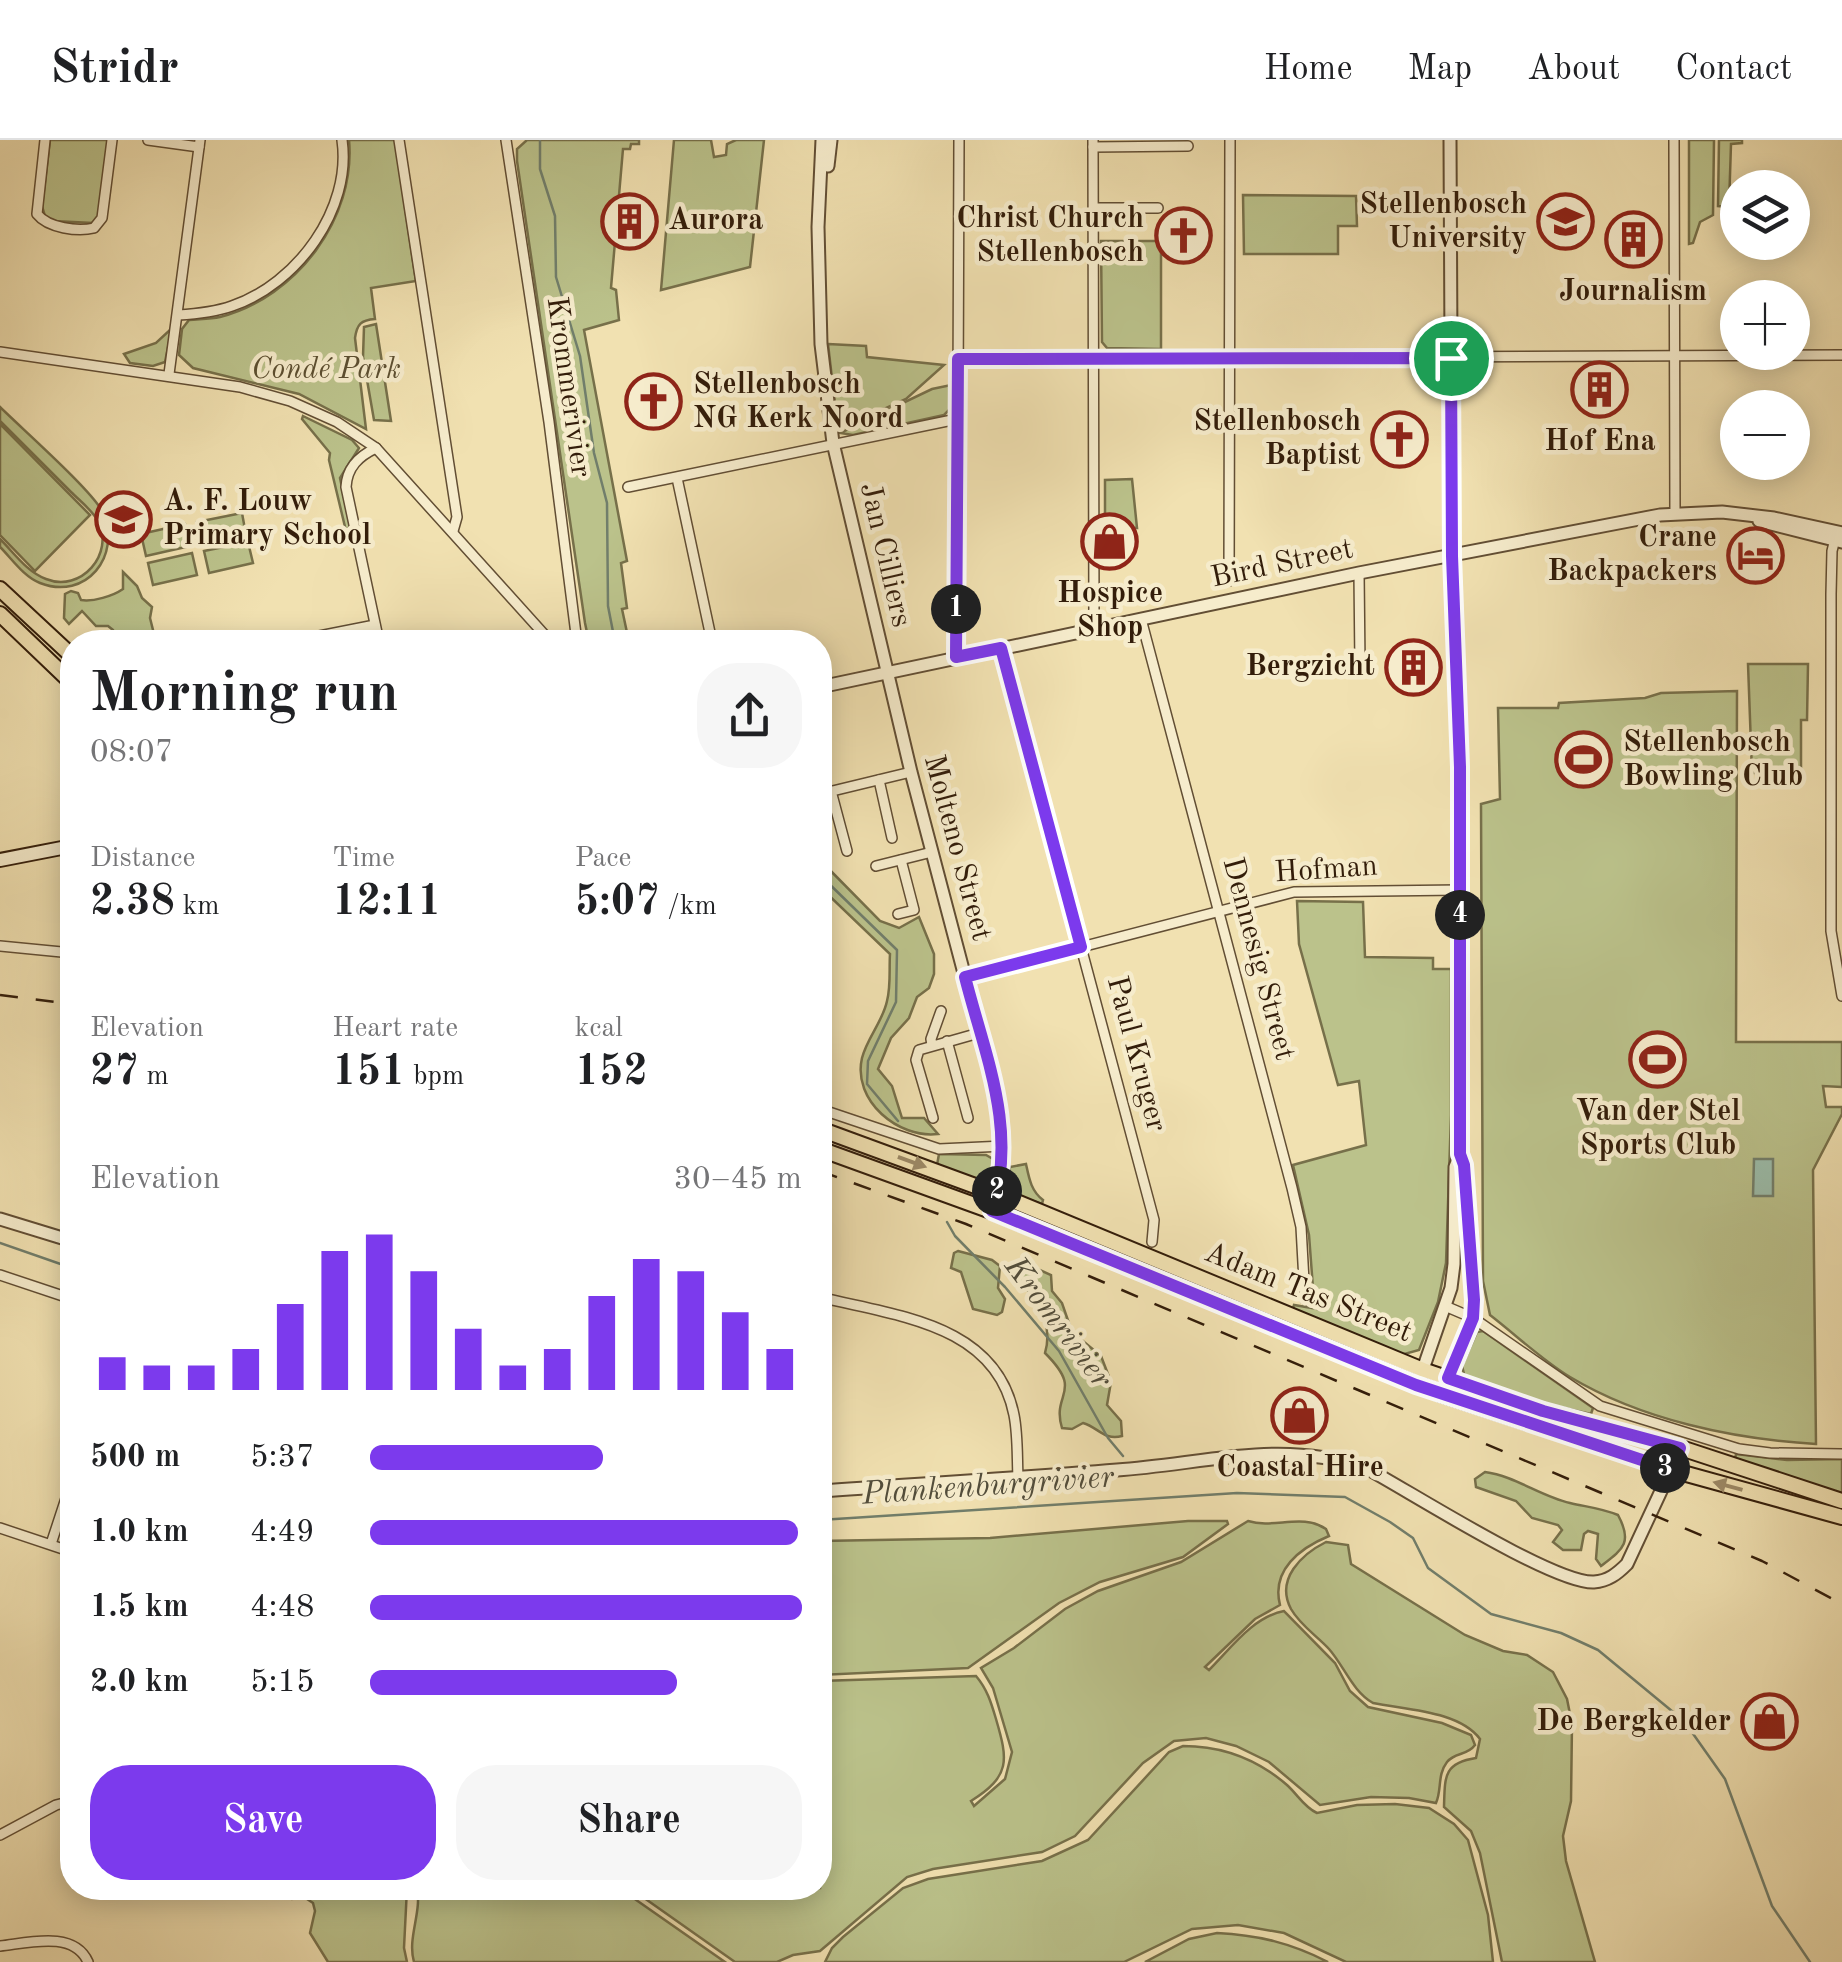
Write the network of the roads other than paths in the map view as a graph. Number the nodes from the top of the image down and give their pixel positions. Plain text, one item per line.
1 (45, 140) edge
2 (112, 140) edge
3 (148, 140) edge
4 (342, 140) edge
5 (400, 140) edge
6 (506, 140) edge
7 (822, 140) edge
8 (830, 140) edge
9 (959, 140) edge
10 (1230, 140) edge
11 (1450, 140) edge
12 (1674, 140) edge
13 (1093, 143) edge
14 (200, 144) edge
15 (1188, 146) dead end
16 (1094, 208) junction
17 (1158, 208) dead end
18 (820, 270) junction
19 (178, 315) junction
20 (0, 352) edge
21 (1842, 355) edge
22 (1231, 357) junction
23 (1451, 358) junction
24 (1673, 358) junction
25 (958, 359) junction
26 (1093, 359) junction
27 (170, 374) junction
28 (957, 419) junction
29 (834, 443) junction
30 (376, 448) junction
31 (677, 478) junction
32 (628, 488) dead end
33 (1674, 514) junction
34 (453, 531) junction
35 (1839, 537) edge
36 (1452, 556) junction
37 (1359, 573) junction
38 (1229, 581) dead end
39 (0, 589) edge
40 (0, 614) edge
41 (1141, 618) junction
42 (375, 625) junction
43 (1094, 628) junction
44 (350, 630) edge
45 (376, 630) edge
46 (540, 630) edge
47 (576, 630) edge
48 (709, 630) edge
49 (60, 645) edge
50 (1001, 648) junction
51 (956, 657) junction
52 (1360, 666) dead end
53 (60, 672) edge
54 (886, 673) junction
55 (832, 684) edge
56 (911, 772) junction
57 (879, 780) junction
58 (832, 792) edge
59 (832, 810) edge
60 (892, 838) dead end
61 (60, 848) edge
62 (847, 851) dead end
63 (932, 852) junction
64 (0, 860) edge
65 (901, 860) junction
66 (876, 866) dead end
67 (1460, 890) junction
68 (1219, 909) junction
69 (898, 914) dead end
70 (1836, 931) edge
71 (0, 946) edge
72 (1081, 947) junction
73 (60, 951) edge
74 (965, 977) junction
75 (1842, 996) edge
76 (941, 1011) dead end
77 (980, 1034) junction
78 (952, 1040) junction
79 (932, 1045) junction
80 (832, 1112) edge
81 (933, 1118) dead end
82 (968, 1118) dead end
83 (832, 1132) edge
84 (1004, 1146) junction
85 (832, 1153) edge
86 (1460, 1154) junction
87 (997, 1194) junction
88 (992, 1211) junction
89 (0, 1219) edge
90 (60, 1237) edge
91 (1152, 1242) dead end
92 (0, 1274) edge
93 (60, 1296) edge
94 (832, 1300) edge
95 (1320, 1304) dead end
96 (1445, 1306) junction
97 (1473, 1318) junction
98 (1423, 1370) junction
99 (1448, 1378) junction
100 (1416, 1385) junction
101 (1441, 1394) junction
102 (1680, 1448) junction
103 (1842, 1454) edge
104 (1672, 1470) junction
105 (1018, 1477) junction
106 (832, 1490) edge
107 (1842, 1501) edge
108 (60, 1517) edge
109 (1842, 1517) edge
110 (0, 1528) edge
111 (51, 1544) junction
112 (60, 1547) edge
113 (60, 1804) edge
114 (0, 1835) edge
115 (0, 1946) edge
116 (88, 1962) edge

1 - 2 street
3 - 14 street
4 - 19 street
5 - 34 street
6 - 47 street, Krommerivier
7 - 18 street, Jan Cilliers
8 - 18 street, Jan Cilliers
9 - 25 street
10 - 22 street
11 - 23 street
12 - 24 street
13 - 15 street
13 - 16 street
14 - 19 street
16 - 17 street
16 - 26 street
18 - 29 street, Jan Cilliers
19 - 27 street
20 - 27 street
21 - 24 street
22 - 23 street
22 - 26 street
22 - 38 street
23 - 24 street
23 - 36 street
24 - 33 street
25 - 26 street
25 - 28 street
26 - 43 street
27 - 30 street
28 - 29 street
28 - 51 street
29 - 31 street
29 - 54 street, Jan Cilliers
30 - 34 street
30 - 42 street
31 - 32 street
31 - 48 street
33 - 35 street, Bird Street
33 - 36 street, Bird Street
34 - 46 street
35 - 70 street
36 - 37 street, Bird Street
36 - 67 street
37 - 41 street, Bird Street
37 - 52 street
39 - 49 main road
40 - 53 main road
41 - 43 street, Bird Street
41 - 68 street, Dennesig Street
42 - 44 street
42 - 45 street
43 - 50 street, Bird Street
50 - 51 street, Bird Street
50 - 72 street, Paul Kruger
51 - 54 street, Bird Street
54 - 55 street, Bird Street
54 - 56 street, Molteno Street
56 - 57 street
56 - 63 street, Molteno Street
57 - 58 street
57 - 60 street
59 - 62 street
61 - 64 main road
63 - 65 street
63 - 74 street, Molteno Street
65 - 66 street
65 - 69 street
67 - 68 street, Hofman
67 - 86 street
68 - 72 street, Hofman
68 - 95 street, Dennesig Street
70 - 75 street
71 - 73 street
72 - 74 street, Hofman
72 - 91 street, Paul Kruger
74 - 77 street, Molteno Street
76 - 79 street
77 - 78 street
77 - 84 street, Molteno Street
78 - 79 street
78 - 82 street
79 - 81 street
80 - 84 street
83 -> 87 main road, Adam Tas Street
84 - 87 street, Molteno Street
85 - 88 main road, Adam Tas Street
86 - 96 street
86 - 97 street
87 - 88 street, Molteno Street
87 - 98 main road, Adam Tas Street
88 - 100 main road, Adam Tas Street
89 - 90 street
92 - 93 street
94 - 105 street
96 - 97 street
96 - 98 street
97 - 99 street
97 - 103 street
98 - 99 main road, Adam Tas Street
98 - 100 street
99 - 101 street
99 - 102 main road, Adam Tas Street
100 - 101 main road, Adam Tas Street
101 - 104 main road, Adam Tas Street
102 - 104 street
102 - 107 main road, Adam Tas Street
104 - 105 street
109 -> 104 main road, Adam Tas Street
105 - 106 street
108 - 111 street
110 - 111 street
111 - 112 street
113 - 114 street
115 - 116 street

